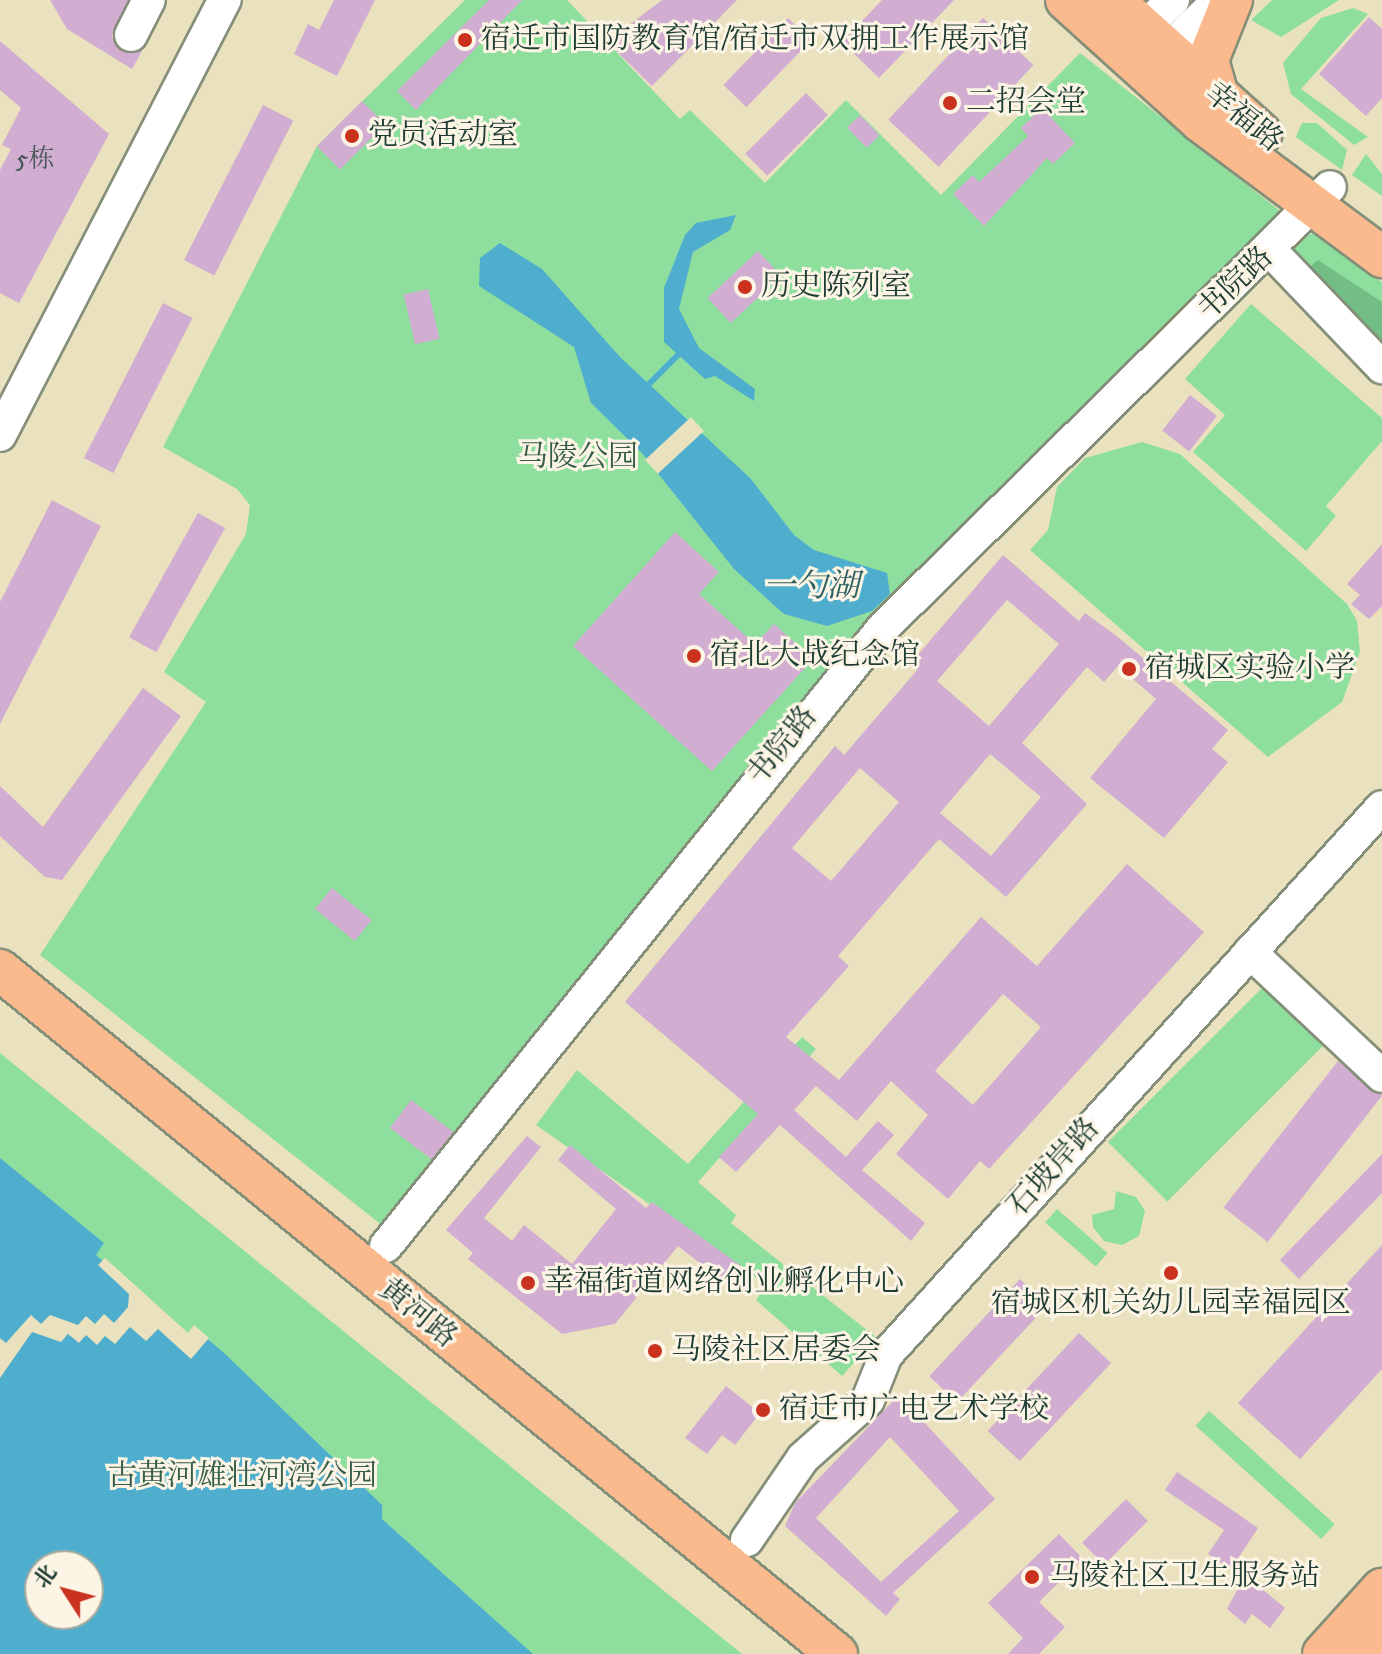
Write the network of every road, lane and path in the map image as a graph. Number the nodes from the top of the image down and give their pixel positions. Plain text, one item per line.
1 (149, 0) edge
2 (225, 0) edge
3 (1066, 0) edge
4 (1113, 0) edge
5 (1173, 0) edge
6 (1219, 0) edge
7 (1232, 0) edge
8 (131, 35) dead end
9 (1143, 50) junction
10 (1220, 102) junction
11 (1322, 197) junction
12 (1382, 224) edge
13 (1271, 251) junction
14 (1382, 257) edge
15 (1382, 367) edge
16 (0, 435) edge
17 (1382, 807) edge
18 (1250, 952) junction
19 (0, 970) edge
20 (0, 1002) edge
21 (1382, 1076) edge
22 (386, 1246) dead end
23 (747, 1540) dead end
24 (1382, 1589) edge
25 (1382, 1633) edge
26 (803, 1654) edge
27 (837, 1654) edge
28 (1323, 1654) edge
29 (1363, 1654) edge

1 - 8 street
2 - 16 street
3 - 9 main road, 幸福路
4 - 9 main road, 幸福路
5 - 9 street
6 - 9 street
7 - 10 main road
9 - 10 main road, 幸福路
9 - 11 main road, 幸福路
10 - 11 main road, 幸福路
11 - 12 main road, 幸福路
11 - 13 street, 书院路
11 - 14 main road, 幸福路
13 - 15 street
13 - 22 street, 书院路
17 - 18 street, 石坡岸路
18 - 21 street
18 - 23 street, 石坡岸路
19 - 27 main road, 黄河路
20 - 26 main road, 黄河路
24 - 28 main road
25 - 29 main road

